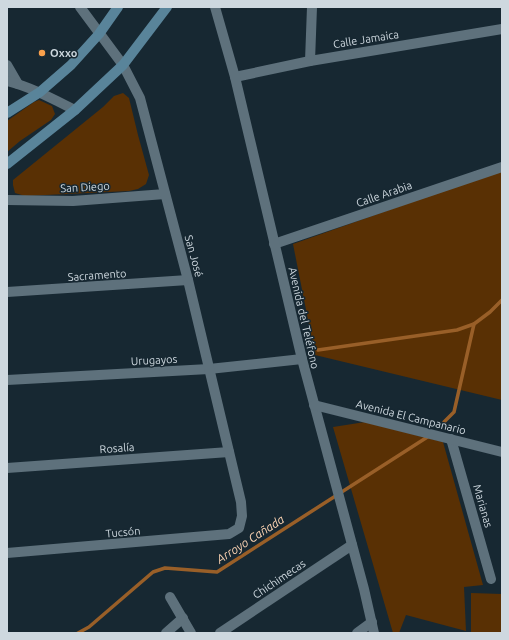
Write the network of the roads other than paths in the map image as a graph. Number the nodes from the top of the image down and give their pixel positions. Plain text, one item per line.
1 (80, 7) edge
2 (118, 7) edge
3 (167, 7) edge
4 (215, 7) edge
5 (312, 7) edge
6 (502, 29) edge
7 (99, 34) junction
8 (310, 60) junction
9 (7, 65) edge
10 (123, 65) junction
11 (235, 77) junction
12 (7, 81) edge
13 (18, 84) junction
14 (40, 92) junction
15 (75, 110) junction
16 (7, 113) edge
17 (7, 164) edge
18 (502, 167) edge
19 (165, 194) junction
20 (7, 200) edge
21 (274, 244) junction
22 (188, 280) junction
23 (7, 292) edge
24 (302, 360) junction
25 (209, 369) junction
26 (7, 380) edge
27 (314, 405) junction
28 (451, 439) junction
29 (229, 452) junction
30 (502, 452) edge
31 (7, 468) edge
32 (239, 528) joint
33 (352, 545) junction
34 (7, 553) edge
35 (491, 579) dead end
36 (170, 597) dead end
37 (183, 618) junction
38 (372, 622) junction
39 (166, 633) edge
40 (191, 633) edge
41 (220, 633) edge
42 (357, 633) edge
43 (374, 633) edge

1 - 7 street, San José
2 - 7 main road
3 - 10 main road
4 - 11 street, Avenida del Teléfono
5 - 8 street
6 - 8 street, Calle Jamaica
7 - 10 street, San José
7 - 14 main road
8 - 11 street, Calle Jamaica
9 - 13 street
10 - 15 main road
10 - 19 street, San José
11 - 21 street, Avenida del Teléfono
12 - 13 street
13 - 14 street
14 - 15 street
14 - 16 main road
15 - 17 main road
18 - 21 street, Calle Arabia
19 - 20 street, San Diego
19 - 22 street, San José
21 - 24 street, Avenida del Teléfono
22 - 23 street, Sacramento
22 - 25 street, San José
24 - 25 street, Urugayos
24 - 27 street, Avenida del Teléfono
25 - 26 street, Urugayos
25 - 29 street, San José
27 - 28 street, Avenida El Campanario
27 - 33 street, Avenida del Teléfono
28 - 30 street, Avenida El Campanario
28 - 35 street, Marianas
29 - 31 street, Rosalía
29 - 32 street, San José
32 - 34 street, Tucsón
33 - 38 street, Avenida del Teléfono
33 - 41 street, Chichimecas
36 - 37 street
37 - 39 street
37 - 40 street
38 - 42 street
38 - 43 street, Avenida del Teléfono

